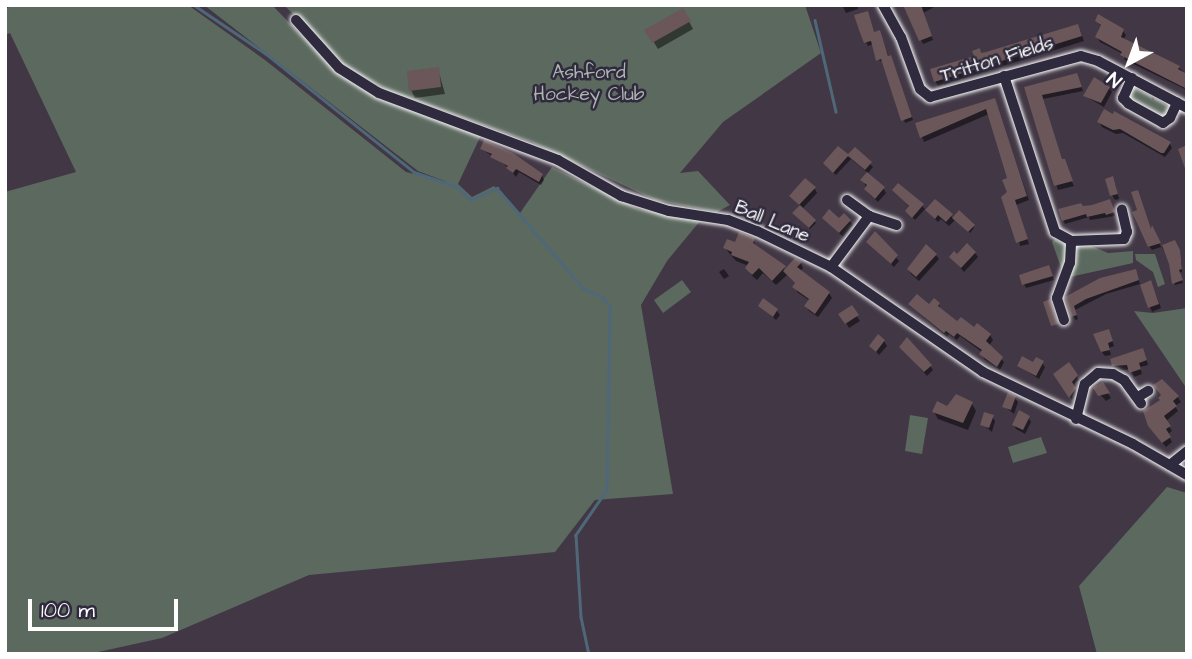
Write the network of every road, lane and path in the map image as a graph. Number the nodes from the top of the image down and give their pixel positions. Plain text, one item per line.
1 (883, 5) edge
2 (296, 20) dead end
3 (1004, 76) junction
4 (1132, 78) junction
5 (1182, 106) edge
6 (848, 200) dead end
7 (1122, 210) dead end
8 (869, 216) junction
9 (897, 225) dead end
10 (1071, 241) junction
11 (831, 267) junction
12 (1064, 320) dead end
13 (1148, 391) dead end
14 (1076, 419) junction
15 (1187, 451) edge
16 (1170, 465) junction
17 (1187, 475) edge

1 - 3 street, Tritton Fields
2 - 11 street, Ball Lane
3 - 4 street, Tritton Fields
3 - 10 street
4 - 5 street, Tritton Fields
4 - 5 street, Tritton Fields
6 - 8 street
7 - 10 street
8 - 9 street
8 - 11 street
10 - 12 street
11 - 14 street, Ball Lane
13 - 14 street
14 - 16 street, Ball Lane
15 - 16 street
16 - 17 street, Ball Lane

